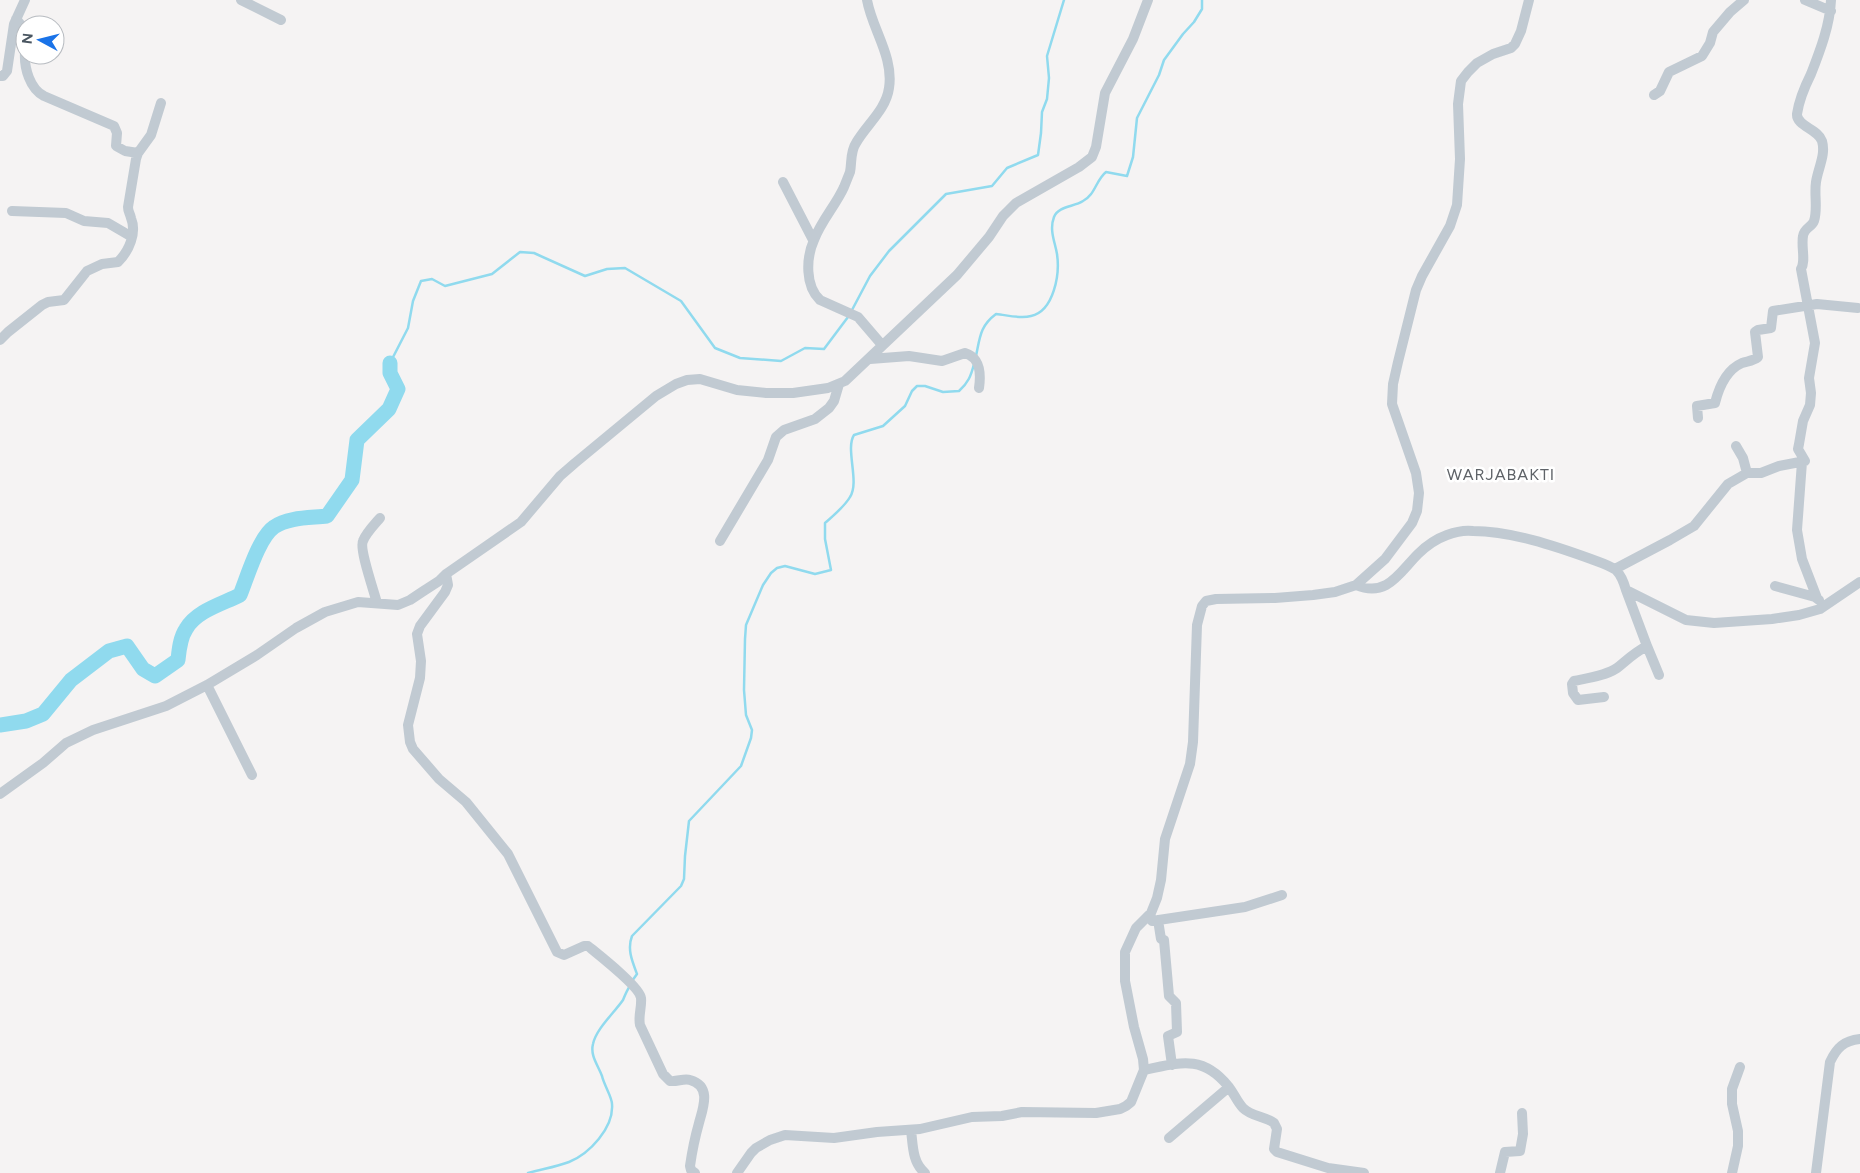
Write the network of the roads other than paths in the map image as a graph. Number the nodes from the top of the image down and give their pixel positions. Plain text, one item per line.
1 (25, 0) edge
2 (241, 0) edge
3 (867, 0) edge
4 (1148, 0) edge
5 (1530, 0) edge
6 (1744, 0) edge
7 (1805, 0) edge
8 (1831, 0) edge
9 (1830, 11) junction
10 (18, 15) edge
11 (281, 20) dead end
12 (15, 23) edge
13 (26, 65) edge
14 (0, 76) edge
15 (1654, 95) dead end
16 (161, 103) dead end
17 (138, 153) junction
18 (783, 182) dead end
19 (12, 211) dead end
20 (132, 237) junction
21 (813, 240) junction
22 (1808, 305) junction
23 (1858, 308) dead end
24 (0, 340) edge
25 (882, 345) junction
26 (870, 359) junction
27 (839, 384) junction
28 (979, 388) dead end
29 (1698, 418) dead end
30 (1736, 446) dead end
31 (1802, 462) junction
32 (1747, 474) junction
33 (380, 518) dead end
34 (720, 541) dead end
35 (1615, 569) junction
36 (446, 574) junction
37 (1860, 582) edge
38 (1356, 585) junction
39 (1775, 586) dead end
40 (1626, 590) junction
41 (1817, 598) junction
42 (377, 603) junction
43 (1820, 609) junction
44 (1647, 646) junction
45 (1659, 675) dead end
46 (207, 685) junction
47 (1604, 697) dead end
48 (252, 775) dead end
49 (0, 794) edge
50 (1282, 895) dead end
51 (1158, 920) junction
52 (1143, 922) junction
53 (1860, 1039) edge
54 (1172, 1065) junction
55 (1740, 1067) dead end
56 (1144, 1070) junction
57 (1229, 1087) junction
58 (1522, 1114) dead end
59 (911, 1130) junction
60 (1169, 1138) dead end
61 (1346, 1172) edge
62 (695, 1173) edge
63 (737, 1173) edge
64 (925, 1173) edge
65 (1364, 1173) edge
66 (1500, 1173) edge
67 (1732, 1173) edge
68 (1816, 1173) edge

1 - 10 street
2 - 11 street
3 - 21 street
4 - 25 street
5 - 38 street
6 - 15 street
7 - 9 street
8 - 9 street
9 - 22 street
12 - 14 street
13 - 17 street
16 - 17 street
17 - 20 street
18 - 21 street
19 - 20 street
20 - 24 street
21 - 25 street
22 - 23 street
22 - 29 street
22 - 31 street
25 - 26 street
26 - 27 street
26 - 28 street
27 - 34 street
27 - 36 street
30 - 32 street
31 - 32 street
31 - 41 street
32 - 35 street
33 - 42 street
35 - 38 street
35 - 40 street
36 - 42 street
36 - 62 street
37 - 43 street
38 - 52 street
39 - 41 street
40 - 43 street
40 - 44 street
41 - 43 street
42 - 46 street
44 - 45 street
44 - 47 street
46 - 48 street
46 - 49 street
50 - 51 street
51 - 52 street
51 - 54 street
52 - 56 street
53 - 68 street
54 - 56 street
54 - 57 street
55 - 67 street
56 - 59 street
57 - 60 street
57 - 61 street
58 - 66 street
59 - 63 street
59 - 64 street
61 - 65 street

